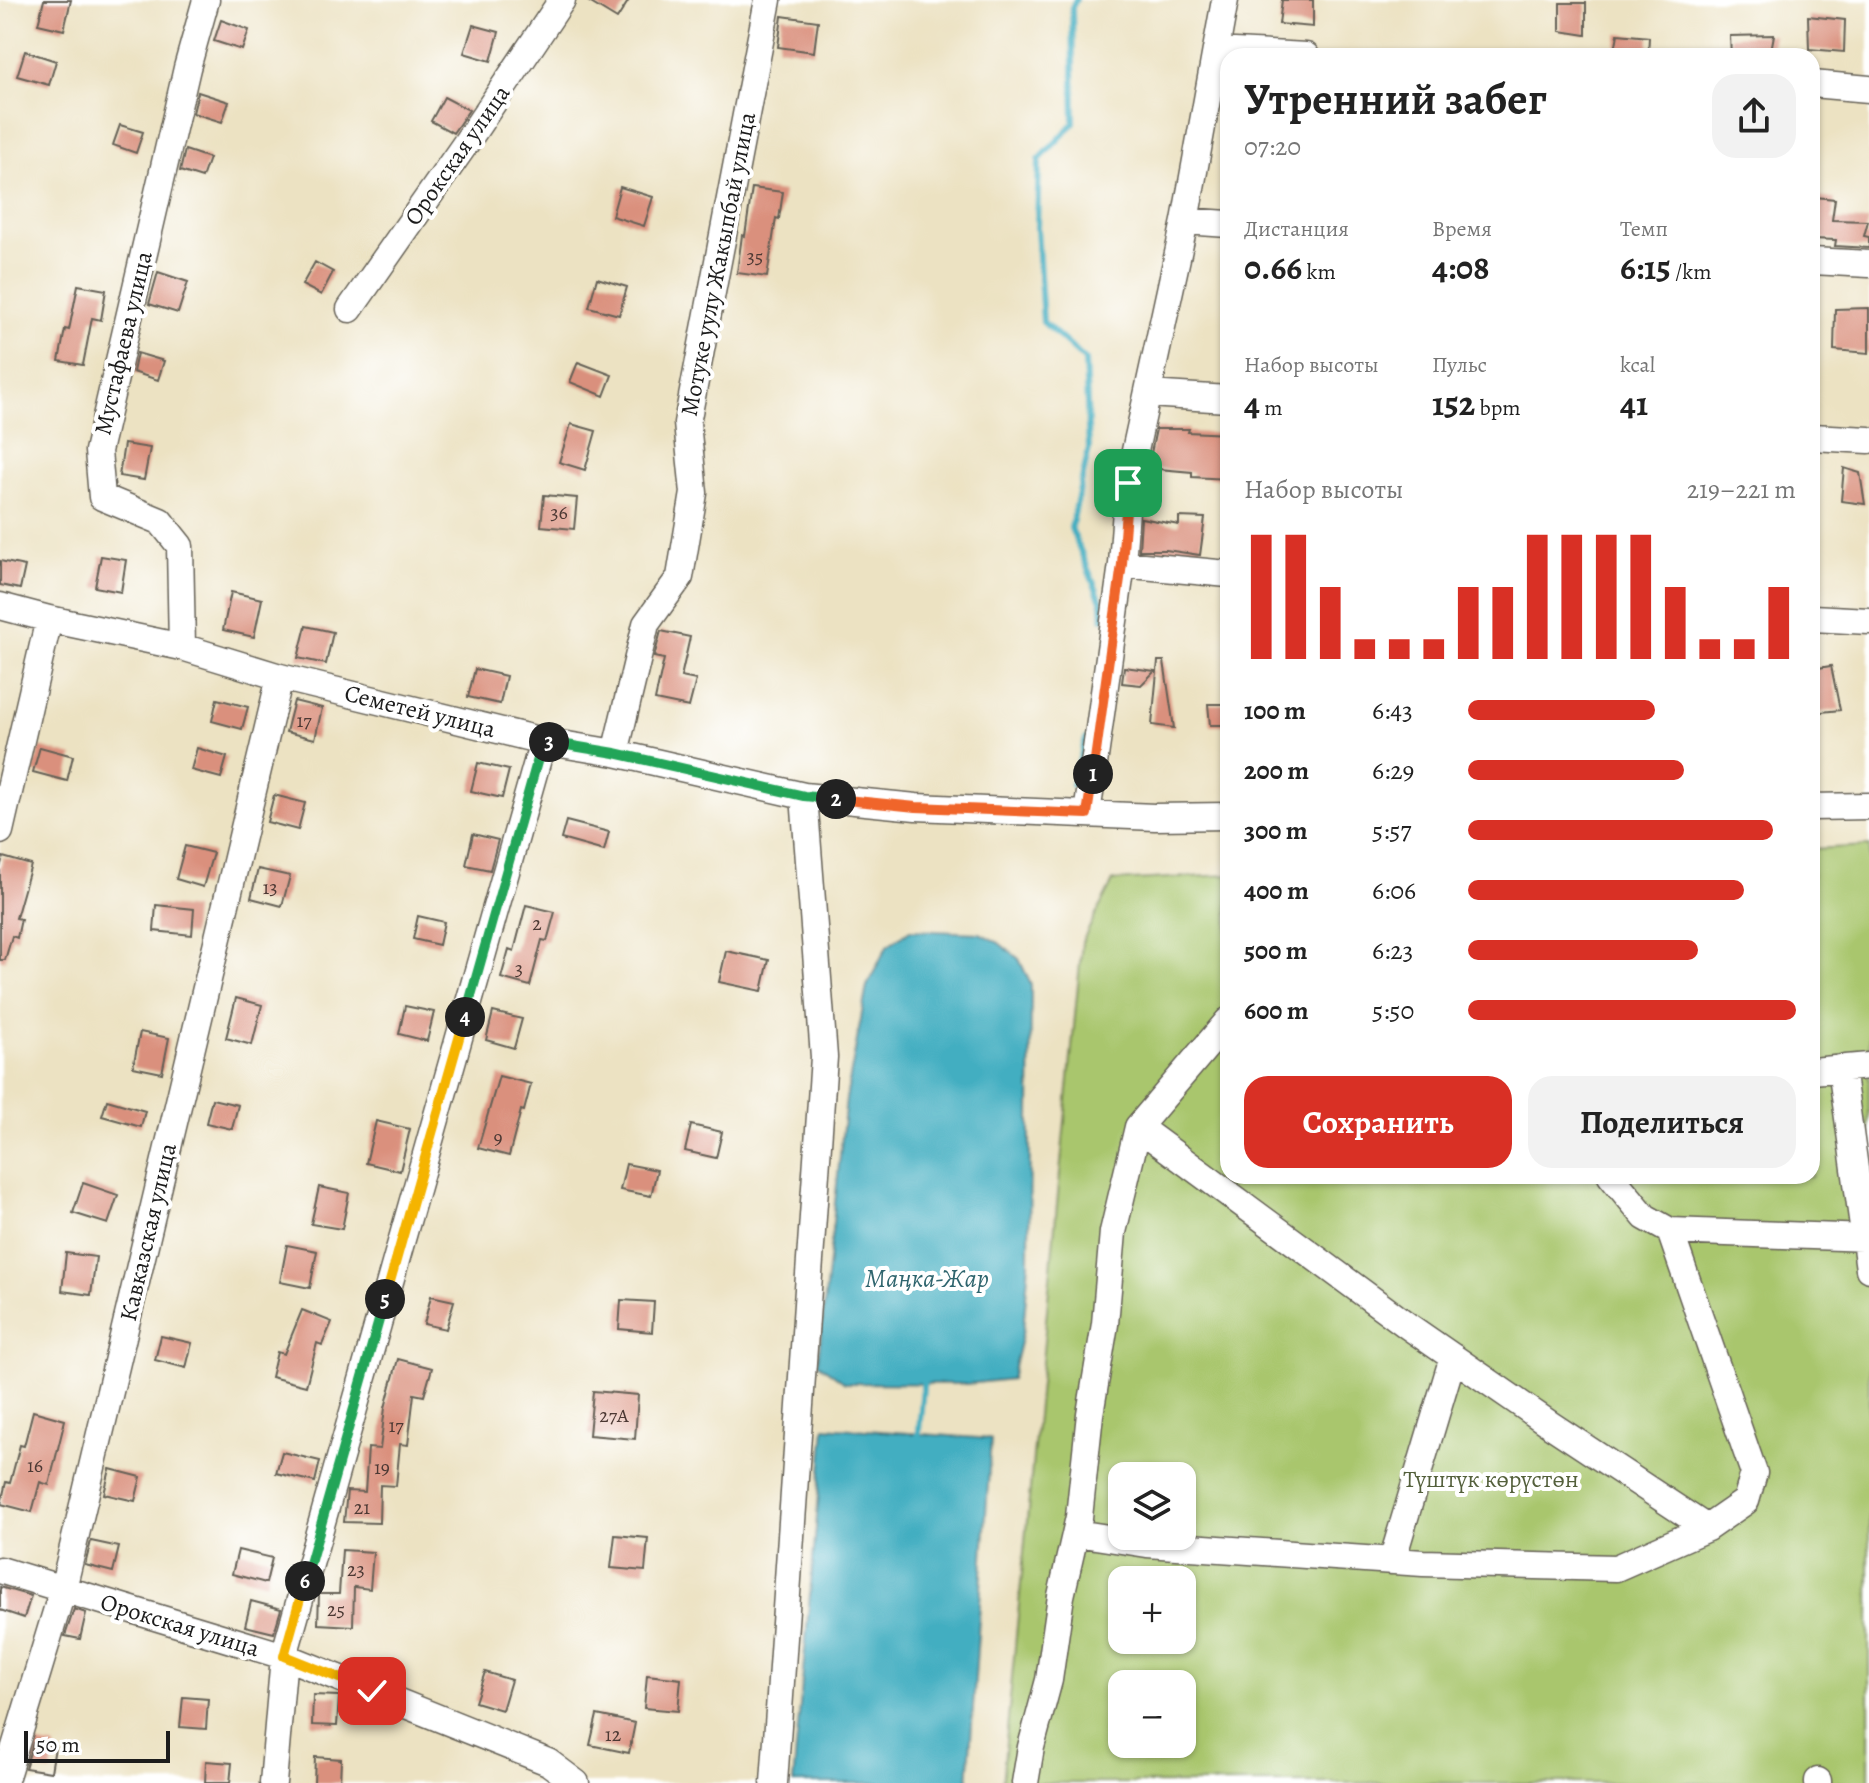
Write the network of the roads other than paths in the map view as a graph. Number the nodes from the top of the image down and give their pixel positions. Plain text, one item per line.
1 (206, 0) edge
2 (562, 0) edge
3 (768, 0) edge
4 (1225, 0) edge
5 (1216, 51) junction
6 (1220, 51) edge
7 (1820, 85) edge
8 (1869, 89) edge
9 (1185, 221) junction
10 (1220, 223) edge
11 (1820, 261) edge
12 (1869, 264) edge
13 (350, 309) dead end
14 (1148, 394) junction
15 (1220, 398) edge
16 (1820, 437) edge
17 (1869, 440) edge
18 (1122, 564) junction
19 (1220, 573) edge
20 (0, 606) edge
21 (1820, 618) edge
22 (49, 619) junction
23 (1869, 621) edge
24 (182, 647) junction
25 (280, 677) junction
26 (543, 741) junction
27 (615, 753) junction
28 (804, 796) junction
29 (1869, 806) edge
30 (1820, 807) edge
31 (1087, 814) junction
32 (1220, 816) edge
33 (0, 831) edge
34 (1220, 1030) edge
35 (1869, 1066) edge
36 (1841, 1068) junction
37 (1820, 1070) edge
38 (1138, 1127) junction
39 (1618, 1184) edge
40 (1670, 1231) junction
41 (1867, 1238) edge
42 (1869, 1269) edge
43 (1453, 1357) junction
44 (1707, 1528) junction
45 (1076, 1533) junction
46 (1392, 1561) junction
47 (0, 1570) edge
48 (63, 1589) junction
49 (284, 1656) junction
50 (4, 1783) edge
51 (273, 1783) edge
52 (576, 1783) edge
53 (774, 1783) edge
54 (1025, 1783) edge

1 - 24 street, Мустафаева улица
2 - 13 street, Орокская улица
3 - 27 street, Мотуке уулу Жакыпбай улица
4 - 5 street
5 - 6 street
5 - 9 street
7 - 8 street
9 - 10 street
9 - 14 street
11 - 12 street
14 - 15 street
14 - 18 street
16 - 17 street
18 - 19 street
18 - 31 street
20 - 22 street, Семетей улица
21 - 23 street
22 - 24 street, Семетей улица
22 - 33 street
24 - 25 street, Семетей улица
25 - 26 street, Семетей улица
25 - 48 street, Кавказская улица
26 - 27 street, Семетей улица
26 - 49 street
27 - 28 street, Семетей улица
28 - 31 street, Семетей улица
28 - 53 street
29 - 30 street
31 - 32 street, Семетей улица
34 - 38 street
35 - 36 street
36 - 37 street
36 - 41 street
38 - 43 street
38 - 45 street
39 - 40 street
40 - 41 street
40 - 44 street
41 - 42 street
43 - 44 street
43 - 46 street
44 - 46 street
45 - 46 street
45 - 54 street
47 - 48 street, Орокская улица
48 - 49 street, Орокская улица
48 - 50 street, Кавказская улица
49 - 51 street
49 - 52 street, Орокская улица

